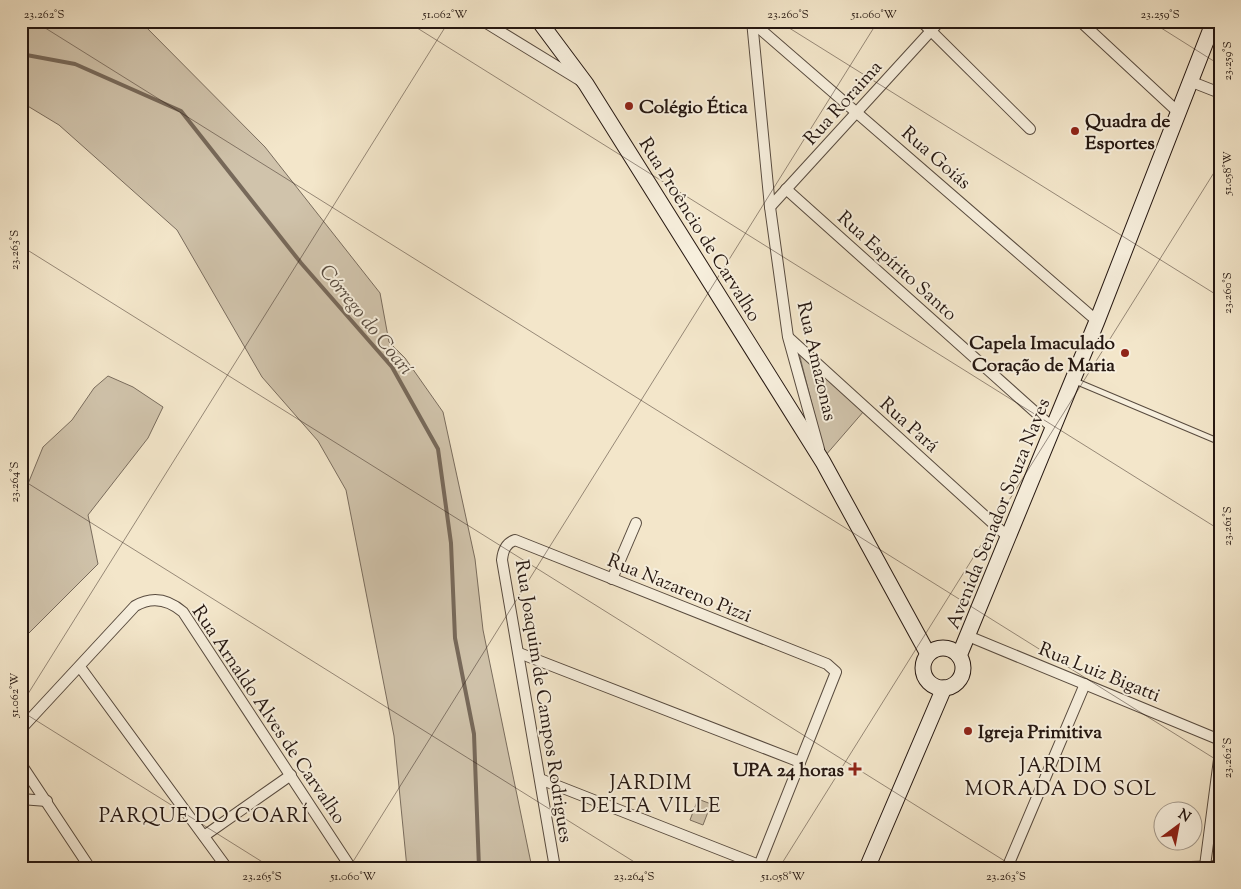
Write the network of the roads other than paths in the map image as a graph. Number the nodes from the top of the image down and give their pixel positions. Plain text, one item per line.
1 (483, 21) edge
2 (539, 21) edge
3 (921, 21) edge
4 (940, 21) edge
5 (1080, 21) edge
6 (1214, 21) edge
7 (752, 22) edge
8 (932, 30) junction
9 (1192, 82) junction
10 (586, 84) junction
11 (1220, 93) edge
12 (857, 111) junction
13 (1179, 113) junction
14 (1030, 129) dead end
15 (786, 189) junction
16 (770, 207) junction
17 (1097, 321) junction
18 (788, 337) junction
19 (1073, 380) junction
20 (1053, 428) junction
21 (1220, 442) edge
22 (823, 462) junction
23 (636, 523) dead end
24 (1008, 537) junction
25 (509, 542) joint
26 (612, 579) junction
27 (968, 636) junction
28 (519, 653) junction
29 (928, 654) junction
30 (959, 656) junction
31 (80, 667) junction
32 (1085, 684) junction
33 (944, 688) junction
34 (21, 729) edge
35 (1220, 740) edge
36 (1220, 752) edge
37 (800, 762) junction
38 (21, 764) edge
39 (291, 775) junction
40 (540, 778) junction
41 (21, 799) edge
42 (47, 801) junction
43 (204, 836) junction
44 (1205, 866) junction
45 (1220, 866) edge
46 (758, 867) edge
47 (90, 868) edge
48 (227, 868) edge
49 (352, 868) edge
50 (555, 868) edge
51 (867, 868) edge
52 (1007, 868) edge
53 (1162, 868) edge

1 - 10 street
2 - 10 street, Rua Proêncio de Carvalho
3 - 8 street
4 - 8 street, Rua Roraima
5 - 13 street
6 - 9 street, Avenida Senador Souza Naves
7 - 12 street, Rua Goiás
7 - 16 street, Rua Amazonas
8 - 12 street, Rua Roraima
8 - 14 street
9 - 11 street
9 - 13 street, Avenida Senador Souza Naves
10 - 22 street, Rua Proêncio de Carvalho
12 - 15 street, Rua Roraima
12 - 17 street, Rua Goiás
13 - 17 street, Avenida Senador Souza Naves
15 - 16 street, Rua Roraima
15 - 20 street, Rua Espírito Santo
16 - 18 street, Rua Amazonas
17 - 19 street, Avenida Senador Souza Naves
18 - 22 street, Rua Amazonas
18 - 24 street, Rua Pará
19 - 20 street, Avenida Senador Souza Naves
19 - 21 lane
20 - 24 street, Avenida Senador Souza Naves
22 - 29 street, Rua Amazonas
23 - 26 street
24 - 27 street, Avenida Senador Souza Naves
25 - 26 street, Rua Nazareno Pizzi
25 - 28 street, Rua Joaquim de Campos Rodrigues
26 - 37 street, Rua Nazareno Pizzi
27 - 30 street, Avenida Senador Souza Naves
27 - 32 street, Rua Luiz Bigatti
28 - 37 street
28 - 40 street, Rua Joaquim de Campos Rodrigues
29 - 30 street
29 - 33 street
30 - 33 street
31 - 34 street, Rua Arnaldo Alves de Carvalho
31 - 39 street, Rua Arnaldo Alves de Carvalho
31 - 43 street
32 - 35 street, Rua Luiz Bigatti
32 - 52 street
33 - 51 street
36 - 44 street
37 - 46 street
38 - 42 street
39 - 43 street
39 - 49 street, Rua Arnaldo Alves de Carvalho
40 - 46 street
40 - 50 street, Rua Joaquim de Campos Rodrigues
41 - 42 street
42 - 47 street
43 - 48 street
44 - 45 street
44 - 53 street

